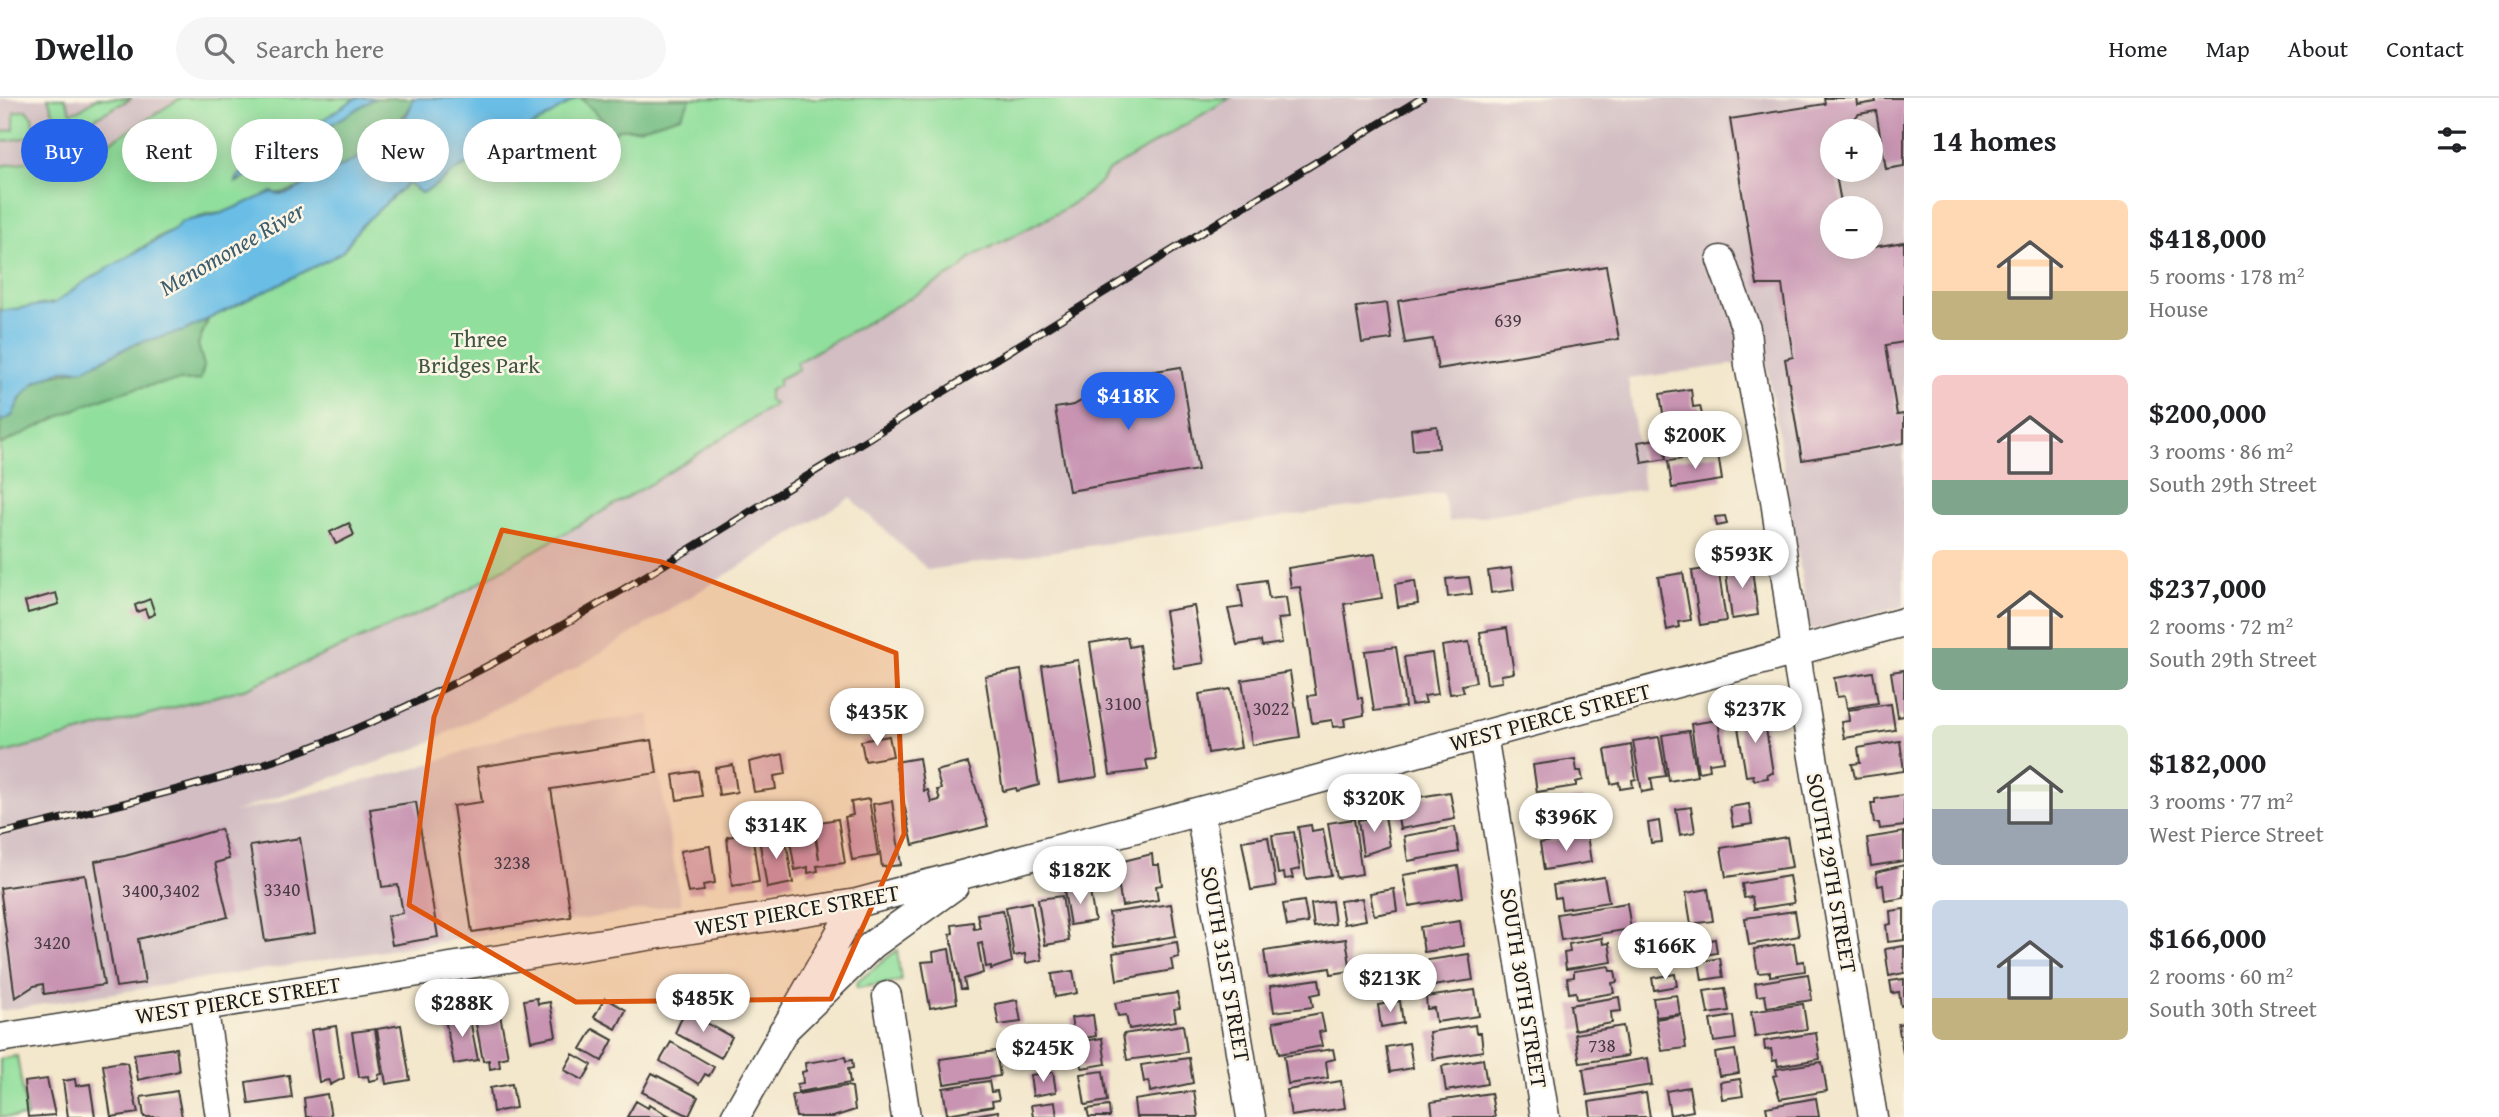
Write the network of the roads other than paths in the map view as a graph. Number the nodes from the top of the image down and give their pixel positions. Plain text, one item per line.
1 (1721, 260) dead end
2 (1904, 622) edge
3 (1796, 650) junction
4 (1483, 735) junction
5 (1200, 811) junction
6 (977, 872) junction
7 (856, 904) junction
8 (887, 996) dead end
9 (202, 1005) junction
10 (783, 1031) junction
11 (0, 1038) edge
12 (220, 1117) edge
13 (735, 1117) edge
14 (906, 1117) edge
15 (1251, 1117) edge
16 (1545, 1117) edge
17 (1873, 1117) edge

1 - 3 street, SOUTH 29TH STREET
2 - 3 street, WEST PIERCE STREET
3 - 4 street, WEST PIERCE STREET
3 - 17 street, SOUTH 29TH STREET
4 - 5 street, WEST PIERCE STREET
4 - 16 street, SOUTH 30TH STREET
5 - 6 street, WEST PIERCE STREET
5 - 15 street, SOUTH 31ST STREET
6 - 7 street, WEST PIERCE STREET
6 - 10 street
7 - 9 street, WEST PIERCE STREET
7 - 10 street
8 - 14 street
9 - 11 street, WEST PIERCE STREET
9 - 12 street
10 - 13 street

